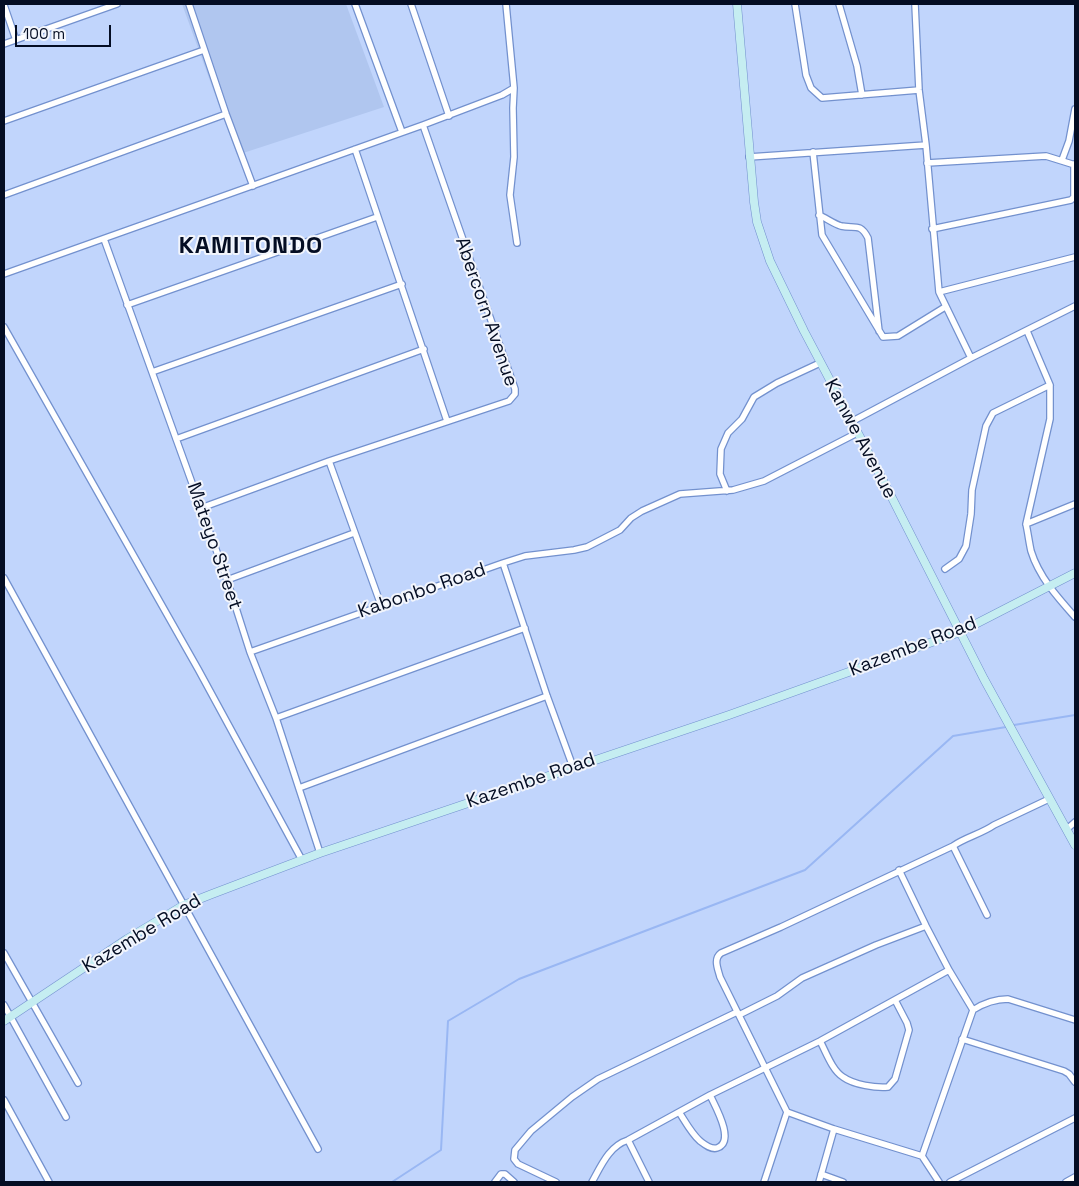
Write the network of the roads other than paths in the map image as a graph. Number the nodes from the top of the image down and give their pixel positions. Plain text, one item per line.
1 (117, 4) edge
2 (189, 4) edge
3 (354, 4) edge
4 (411, 4) edge
5 (506, 4) edge
6 (737, 4) edge
7 (795, 4) edge
8 (839, 4) edge
9 (915, 4) edge
10 (4, 5) edge
11 (16, 40) junction
12 (4, 44) edge
13 (204, 50) junction
14 (514, 88) junction
15 (919, 90) junction
16 (862, 95) junction
17 (1075, 109) edge
18 (226, 114) junction
19 (449, 116) junction
20 (4, 121) edge
21 (423, 126) junction
22 (402, 132) junction
23 (926, 145) junction
24 (1075, 145) edge
25 (1067, 146) junction
26 (355, 149) junction
27 (813, 152) junction
28 (749, 157) junction
29 (1062, 160) junction
30 (927, 164) junction
31 (1074, 165) edge
32 (253, 186) junction
33 (4, 195) edge
34 (819, 215) junction
35 (377, 217) junction
36 (932, 229) junction
37 (104, 239) junction
38 (518, 244) dead end
39 (1075, 257) edge
40 (4, 274) edge
41 (402, 284) junction
42 (939, 292) junction
43 (127, 305) junction
44 (1075, 306) edge
45 (945, 307) junction
46 (4, 327) edge
47 (1027, 331) junction
48 (879, 333) junction
49 (424, 349) junction
50 (972, 358) junction
51 (820, 363) junction
52 (152, 372) junction
53 (1050, 385) junction
54 (447, 422) junction
55 (851, 422) junction
56 (857, 433) junction
57 (176, 439) junction
58 (329, 461) junction
59 (726, 491) junction
60 (1075, 504) edge
61 (201, 508) junction
62 (1026, 524) junction
63 (354, 533) junction
64 (503, 563) junction
65 (945, 568) dead end
66 (1075, 573) edge
67 (4, 578) edge
68 (227, 580) junction
69 (1049, 586) junction
70 (380, 605) junction
71 (1075, 617) edge
72 (525, 628) junction
73 (960, 632) junction
74 (250, 652) junction
75 (547, 696) junction
76 (276, 718) junction
77 (573, 767) junction
78 (299, 788) junction
79 (1049, 798) junction
80 (1075, 822) edge
81 (1067, 829) junction
82 (1075, 845) edge
83 (952, 846) junction
84 (320, 853) junction
85 (302, 860) junction
86 (899, 870) junction
87 (184, 906) junction
88 (987, 915) dead end
89 (926, 926) junction
90 (4, 953) edge
91 (949, 970) junction
92 (895, 1000) junction
93 (32, 1003) junction
94 (4, 1005) edge
95 (973, 1010) junction
96 (738, 1014) junction
97 (7, 1019) edge
98 (1075, 1020) edge
99 (962, 1039) junction
100 (820, 1041) junction
101 (764, 1068) junction
102 (1075, 1082) edge
103 (78, 1083) dead end
104 (710, 1096) junction
105 (4, 1103) edge
106 (679, 1112) junction
107 (787, 1112) junction
108 (66, 1117) dead end
109 (1075, 1118) edge
110 (834, 1130) junction
111 (628, 1140) junction
112 (318, 1149) dead end
113 (922, 1156) junction
114 (821, 1174) junction
115 (1075, 1177) edge
116 (49, 1182) edge
117 (494, 1182) edge
118 (514, 1182) edge
119 (556, 1182) edge
120 (592, 1182) edge
121 (649, 1182) edge
122 (764, 1182) edge
123 (819, 1182) edge
124 (843, 1182) edge
125 (938, 1182) edge
126 (950, 1182) edge
127 (1066, 1182) edge

1 - 11 street
2 - 13 street
3 - 22 street
4 - 19 street
5 - 14 street
6 - 28 main road, Kanwe Avenue
7 - 16 street
8 - 16 street
9 - 15 street
10 - 11 street
11 - 12 street
13 - 18 street
13 - 20 street
14 - 19 street
14 - 38 street
15 - 16 street
15 - 23 street
17 - 25 street
18 - 32 street
18 - 33 street
19 - 21 street
21 - 22 street
21 - 54 street, Abercorn Avenue
22 - 26 street
23 - 27 street
23 - 30 street
24 - 25 street
25 - 29 street
26 - 32 street
26 - 35 street
27 - 28 street
27 - 34 street
28 - 51 main road, Kanwe Avenue
29 - 30 street
29 - 31 street
30 - 36 street
31 - 36 street
32 - 37 street
34 - 48 street
34 - 48 street
35 - 41 street
35 - 43 street
36 - 42 street
37 - 40 street
37 - 43 street, Mateyo Street
39 - 42 street
41 - 49 street
41 - 52 street
42 - 45 street
43 - 52 street, Mateyo Street
44 - 47 street
45 - 48 street
45 - 50 street
46 - 85 street
47 - 50 street
47 - 53 street
49 - 54 street
49 - 57 street
50 - 55 street
51 - 55 main road, Kanwe Avenue
51 - 59 street
52 - 57 street, Mateyo Street
53 - 62 street
53 - 65 street
54 - 58 street, Abercorn Avenue
55 - 56 main road, Kanwe Avenue
56 - 59 street
56 - 73 main road, Kanwe Avenue
57 - 61 street, Mateyo Street
58 - 61 street, Abercorn Avenue
58 - 63 street
59 - 64 street
60 - 62 street
61 - 68 street, Mateyo Street
62 - 69 street
63 - 68 street
63 - 70 street
64 - 70 street, Kabonbo Road
64 - 72 street, Kabonbo Road
66 - 69 main road, Kazembe Road
67 - 87 street
68 - 74 street, Mateyo Street
69 - 71 street
69 - 73 main road, Kazembe Road
70 - 74 street, Kabonbo Road
72 - 75 street, Kabonbo Road
72 - 76 street
73 - 77 main road, Kazembe Road
73 - 79 main road, Kanwe Avenue
74 - 76 street, Mateyo Street
75 - 77 street, Kabonbo Road
75 - 78 street
76 - 78 street, Mateyo Street
77 - 84 main road, Kazembe Road
78 - 84 street, Mateyo Street
79 - 81 main road, Kanwe Avenue
79 - 83 street
80 - 81 street
81 - 82 main road, Kanwe Avenue
83 - 86 street
83 - 88 street
84 - 85 main road, Kazembe Road
85 - 87 main road, Kazembe Road
86 - 89 street
86 - 96 street
87 - 93 main road, Kazembe Road
87 - 112 street
89 - 91 street
89 - 96 street
90 - 93 street
91 - 92 street
91 - 95 street
92 - 100 street
92 - 100 street
93 - 97 main road, Kazembe Road
93 - 103 street
94 - 97 street
95 - 98 street
95 - 99 street
96 - 101 street
96 - 119 street
97 - 108 street
99 - 102 street
99 - 113 street
100 - 101 street
101 - 104 street
101 - 107 street
104 - 106 street
104 - 106 street
105 - 116 street
106 - 111 street
107 - 110 street
107 - 122 street
109 - 126 street
110 - 113 street
110 - 114 street
111 - 120 street
111 - 121 street
113 - 125 street
114 - 123 street
114 - 124 street
115 - 127 street
117 - 118 street

